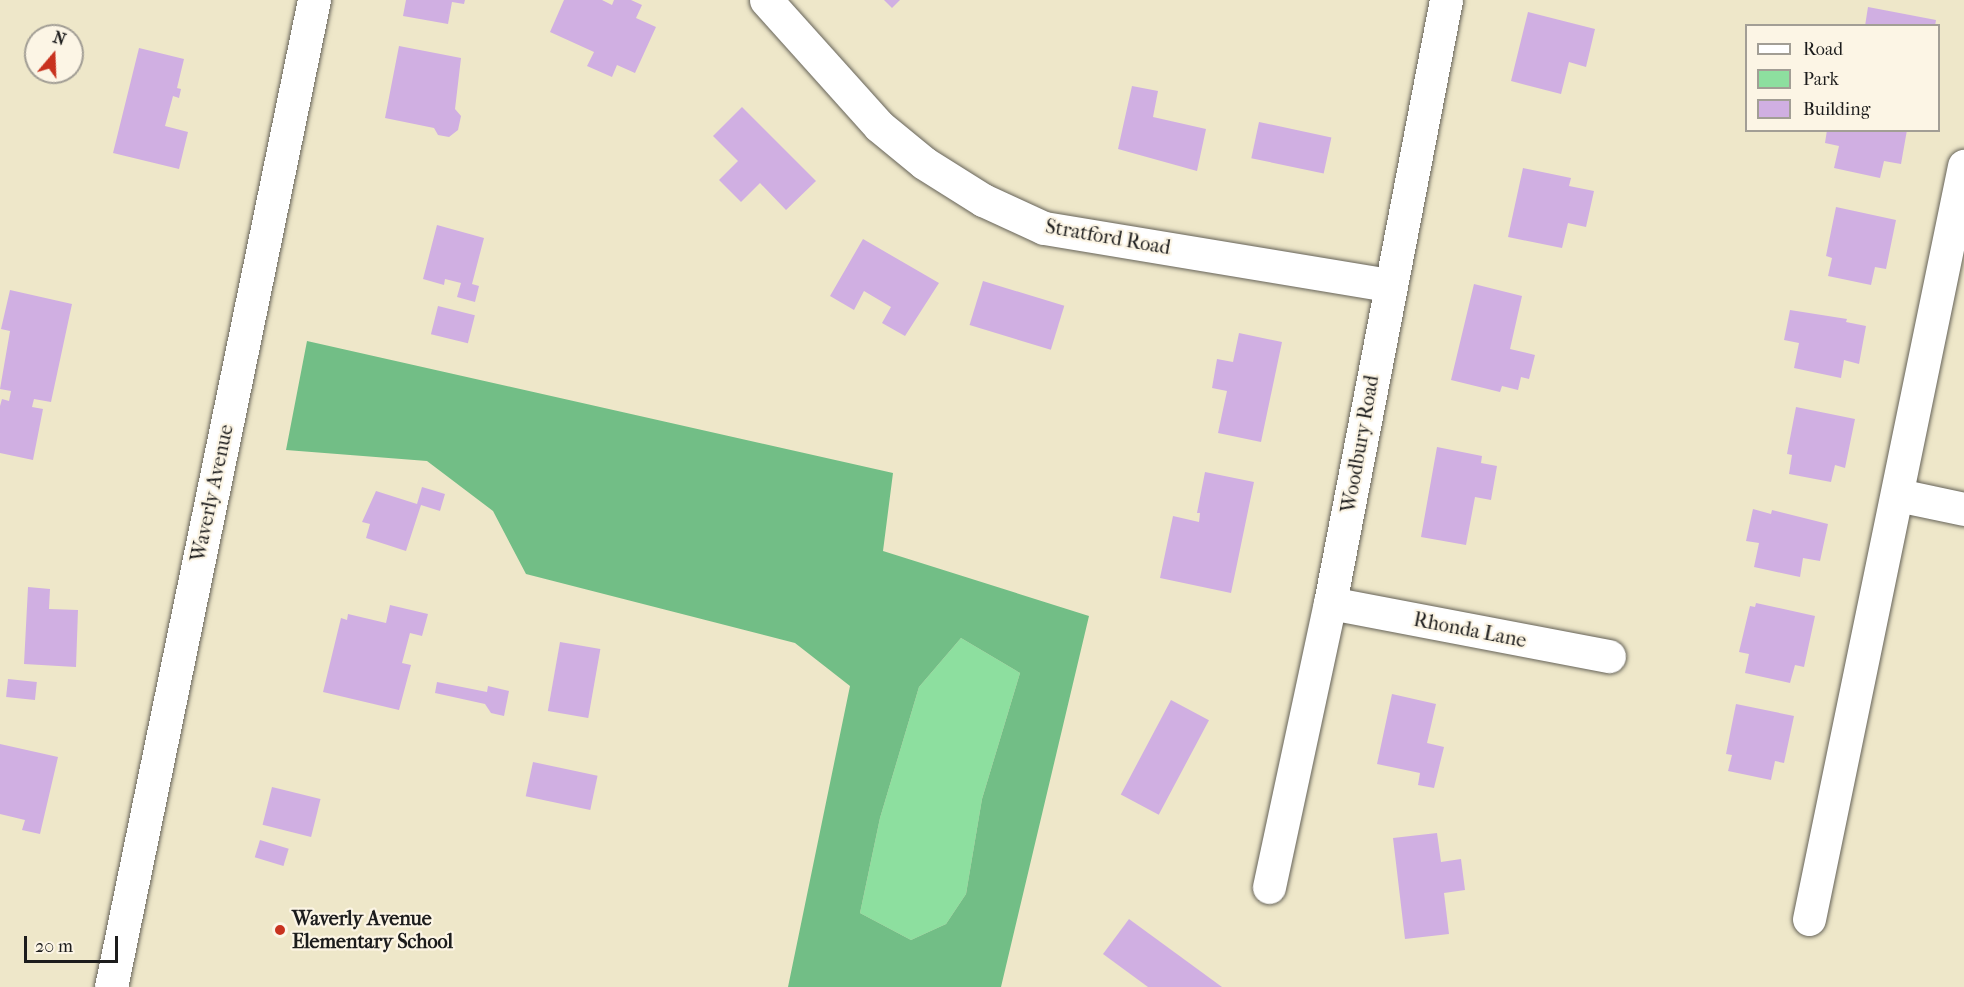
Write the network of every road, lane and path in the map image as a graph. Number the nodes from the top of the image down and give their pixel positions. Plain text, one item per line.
1 (314, 0) edge
2 (766, 0) edge
3 (1446, 0) edge
4 (1964, 166) edge
5 (1389, 285) junction
6 (1898, 495) junction
7 (1964, 509) edge
8 (1330, 603) junction
9 (1609, 656) dead end
10 (1269, 887) dead end
11 (1809, 919) dead end
12 (111, 987) edge

1 - 12 street, Waverly Avenue
2 - 5 street, Stratford Road
3 - 5 street, Woodbury Road
4 - 6 street
5 - 8 street, Woodbury Road
6 - 7 street
6 - 11 street
8 - 9 street, Rhonda Lane
8 - 10 street, Woodbury Road

